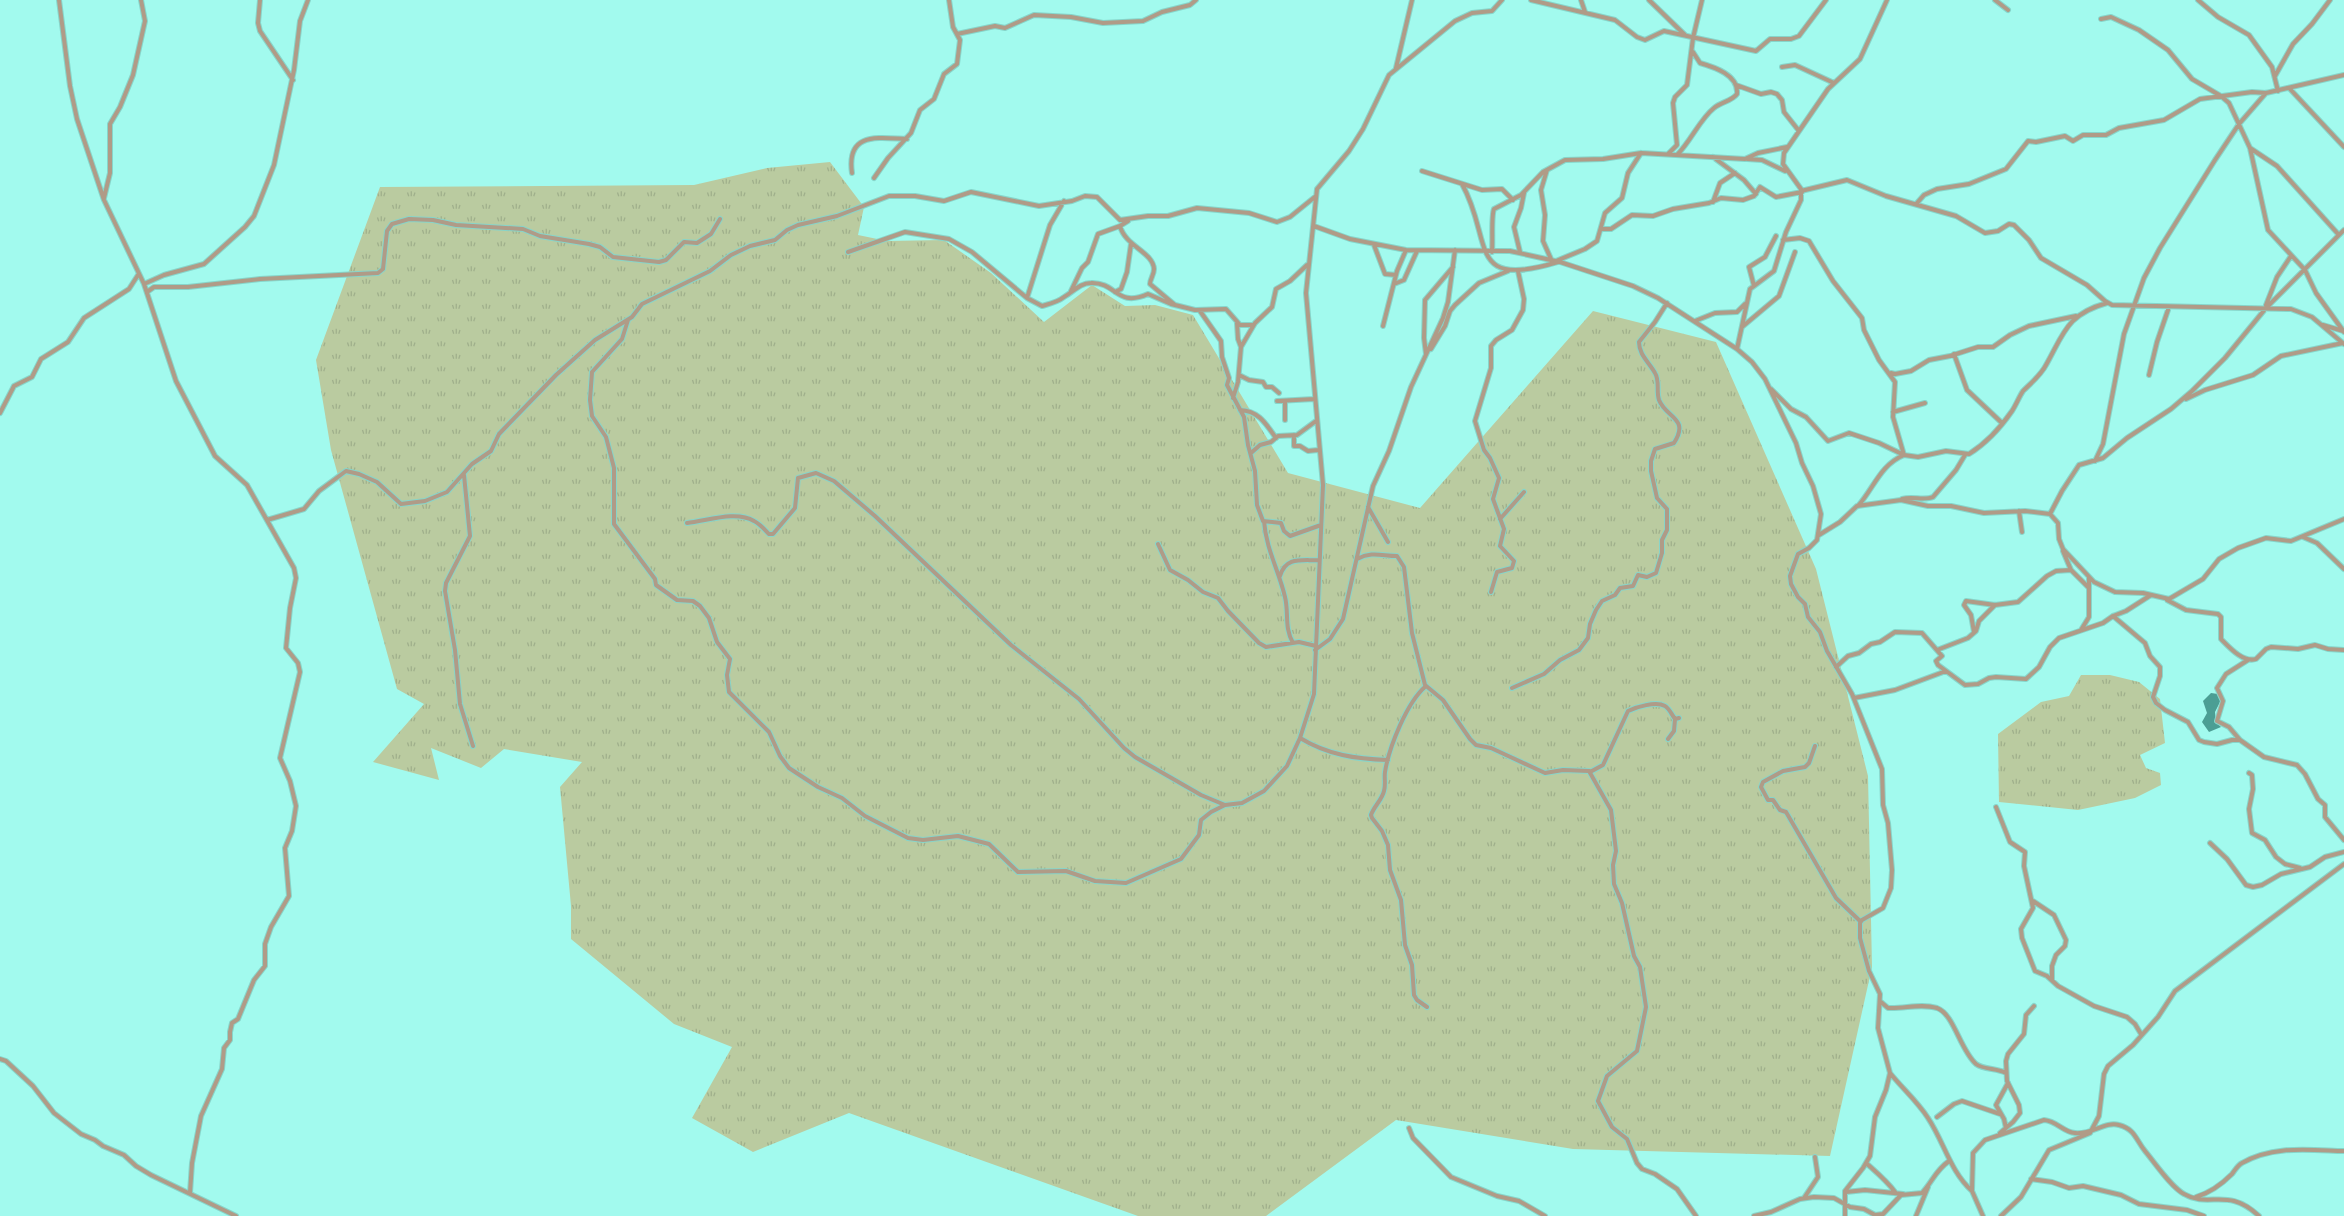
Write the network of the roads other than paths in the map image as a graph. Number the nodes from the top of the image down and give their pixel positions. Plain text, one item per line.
1 (59, 0) edge
2 (141, 0) edge
3 (260, 0) edge
4 (308, 0) edge
5 (949, 0) edge
6 (1196, 0) edge
7 (1412, 0) edge
8 (1502, 0) edge
9 (1531, 0) edge
10 (1581, 0) edge
11 (1649, 0) edge
12 (1702, 0) edge
13 (1826, 0) edge
14 (1887, 0) edge
15 (1995, 0) edge
16 (2198, 0) edge
17 (2330, 0) edge
18 (2008, 10) dead end
19 (1585, 12) junction
20 (2101, 19) dead end
21 (957, 34) junction
22 (1687, 36) junction
23 (1693, 38) junction
24 (1692, 50) junction
25 (1782, 67) dead end
26 (1396, 68) junction
27 (2344, 74) edge
28 (2276, 76) junction
29 (293, 80) junction
30 (1834, 83) junction
31 (1736, 85) junction
32 (2290, 89) junction
33 (2278, 91) junction
34 (2266, 93) junction
35 (2221, 96) junction
36 (2239, 124) junction
37 (1799, 131) junction
38 (907, 139) junction
39 (1787, 147) junction
40 (2344, 147) edge
41 (2250, 148) junction
42 (1641, 153) junction
43 (1666, 155) junction
44 (1678, 155) junction
45 (1712, 157) junction
46 (1748, 159) junction
47 (1547, 170) junction
48 (1422, 171) dead end
49 (1788, 172) junction
50 (852, 173) dead end
51 (1735, 174) junction
52 (874, 178) dead end
53 (1462, 184) junction
54 (1802, 191) junction
55 (1524, 193) junction
56 (1756, 194) junction
57 (1316, 196) junction
58 (104, 200) junction
59 (1513, 200) junction
60 (1064, 201) junction
61 (1713, 202) junction
62 (1917, 204) junction
63 (720, 219) dead end
64 (1130, 220) junction
65 (1120, 226) junction
66 (1314, 226) junction
67 (1602, 229) junction
68 (2344, 230) edge
69 (2339, 235) junction
70 (1776, 236) dead end
71 (1783, 240) junction
72 (1131, 244) junction
73 (1374, 245) junction
74 (1406, 250) junction
75 (1455, 250) junction
76 (1416, 251) junction
77 (848, 252) dead end
78 (1485, 252) junction
79 (1492, 252) junction
80 (1520, 252) junction
81 (1795, 252) dead end
82 (2291, 256) junction
83 (1551, 259) junction
84 (1558, 261) junction
85 (1308, 264) junction
86 (1453, 267) junction
87 (2305, 270) junction
88 (1508, 271) junction
89 (1518, 271) junction
90 (138, 275) junction
91 (1396, 275) junction
92 (144, 284) junction
93 (1394, 284) junction
94 (1754, 286) junction
95 (147, 292) junction
96 (1071, 292) junction
97 (1115, 292) junction
98 (1027, 298) junction
99 (2101, 298) junction
100 (1666, 302) junction
101 (1747, 302) junction
102 (2107, 303) junction
103 (2134, 305) junction
104 (1177, 306) junction
105 (2093, 307) junction
106 (2169, 308) junction
107 (2266, 308) junction
108 (1200, 311) junction
109 (2077, 315) junction
110 (628, 320) junction
111 (1695, 321) junction
112 (1238, 323) junction
113 (2321, 324) junction
114 (1253, 325) junction
115 (1383, 326) dead end
116 (1742, 327) junction
117 (2344, 332) edge
118 (2343, 344) edge
119 (1241, 347) junction
120 (1737, 349) junction
121 (1954, 354) junction
122 (1426, 356) junction
123 (1424, 361) junction
124 (1889, 372) junction
125 (1239, 375) junction
126 (2149, 375) dead end
127 (1769, 387) junction
128 (1279, 394) dead end
129 (1233, 398) junction
130 (1314, 399) junction
131 (1277, 401) dead end
132 (1285, 401) junction
133 (2181, 401) junction
134 (1925, 403) dead end
135 (1240, 410) junction
136 (1894, 412) junction
137 (0, 413) edge
138 (1285, 420) dead end
139 (1316, 421) junction
140 (2002, 423) junction
141 (1294, 436) junction
142 (1276, 438) junction
143 (1318, 450) junction
144 (1251, 453) junction
145 (1965, 454) junction
146 (1904, 455) junction
147 (2094, 461) junction
148 (464, 475) junction
149 (1524, 492) dead end
150 (1901, 500) junction
151 (1858, 506) junction
152 (1368, 507) junction
153 (2019, 511) junction
154 (2050, 514) junction
155 (1500, 519) junction
156 (2344, 519) edge
157 (267, 520) junction
158 (1264, 522) junction
159 (687, 523) dead end
160 (1321, 525) junction
161 (2022, 532) dead end
162 (1819, 535) junction
163 (2303, 537) junction
164 (1388, 542) dead end
165 (1158, 544) dead end
166 (2063, 549) junction
167 (1357, 559) junction
168 (1319, 560) junction
169 (2344, 569) edge
170 (2071, 570) junction
171 (1280, 576) junction
172 (2089, 578) junction
173 (2089, 589) junction
174 (1491, 592) dead end
175 (2151, 595) junction
176 (2165, 599) junction
177 (1995, 605) junction
178 (2113, 616) junction
179 (2081, 630) junction
180 (1974, 632) junction
181 (1293, 643) junction
182 (1315, 648) junction
183 (1937, 650) junction
184 (2344, 650) edge
185 (2249, 660) junction
186 (1836, 667) junction
187 (1946, 671) junction
188 (1426, 686) junction
189 (1512, 688) dead end
190 (1854, 698) junction
191 (1300, 738) junction
192 (1668, 739) dead end
193 (2240, 740) junction
194 (473, 746) dead end
195 (1815, 746) dead end
196 (1388, 760) junction
197 (1590, 772) junction
198 (2249, 773) dead end
199 (1225, 805) junction
200 (1996, 807) dead end
201 (2344, 840) edge
202 (2210, 842) dead end
203 (2344, 852) edge
204 (2344, 865) edge
205 (2302, 868) junction
206 (2032, 900) junction
207 (1860, 921) junction
208 (2052, 980) junction
209 (1881, 1002) junction
210 (2034, 1006) dead end
211 (1427, 1007) dead end
212 (2141, 1034) junction
213 (0, 1059) edge
214 (1890, 1073) junction
215 (2006, 1073) junction
216 (2008, 1083) junction
217 (2000, 1114) junction
218 (1937, 1118) dead end
219 (1409, 1128) dead end
220 (2006, 1128) junction
221 (2090, 1133) junction
222 (1999, 1134) junction
223 (2344, 1151) edge
224 (1815, 1158) dead end
225 (1949, 1161) junction
226 (1866, 1163) junction
227 (2031, 1179) junction
228 (1929, 1185) junction
229 (1972, 1191) junction
230 (1845, 1192) junction
231 (1895, 1192) junction
232 (190, 1193) junction
233 (1905, 1194) junction
234 (1804, 1198) junction
235 (2194, 1198) junction
236 (1845, 1203) junction
237 (236, 1216) edge
238 (1545, 1216) edge
239 (1696, 1216) edge
240 (1754, 1216) edge
241 (1845, 1216) edge
242 (1916, 1216) edge
243 (1983, 1216) edge
244 (2002, 1216) edge
245 (2204, 1216) edge
246 (2258, 1216) edge

1 - 58 street
2 - 58 street
3 - 29 street
4 - 29 street
5 - 21 street
6 - 21 street
7 - 26 street
8 - 26 street
9 - 19 street
10 - 19 street
11 - 22 street
12 - 23 street
13 - 23 street
14 - 30 street
15 - 18 street
16 - 28 street
17 - 28 street
19 - 22 street
20 - 35 street
21 - 38 street
22 - 23 street
23 - 24 street
24 - 31 street
24 - 43 street
25 - 30 street
26 - 57 street
27 - 32 street
28 - 33 street
29 - 92 street
30 - 37 street
31 - 37 street
31 - 44 street
32 - 33 street
32 - 40 street
33 - 34 street
34 - 35 street
34 - 36 street
35 - 36 street
35 - 62 street
36 - 41 street
36 - 103 street
37 - 39 street
38 - 50 street
38 - 52 street
39 - 46 street
39 - 49 street
41 - 69 street
41 - 82 street
42 - 43 street
42 - 47 street
42 - 67 street
43 - 44 street
44 - 45 street
45 - 46 street
45 - 51 street
46 - 49 street
47 - 55 street
47 - 83 street
48 - 53 street
49 - 54 street
51 - 56 street
51 - 61 street
53 - 59 street
53 - 78 street
54 - 56 street
54 - 62 street
54 - 71 street
55 - 59 street
55 - 80 street
56 - 61 street
57 - 64 street
57 - 66 street
58 - 90 street
59 - 79 street
60 - 64 street
60 - 98 street
60 - 110 street
61 - 67 street
62 - 99 street
63 - 95 street
64 - 65 street
65 - 72 street
65 - 96 street
66 - 73 street
66 - 85 street
67 - 84 street
68 - 69 street
69 - 87 street
70 - 94 street
71 - 94 street
71 - 124 street
72 - 97 street
72 - 104 street
73 - 74 street
73 - 91 street
74 - 76 street
74 - 91 street
75 - 76 street
75 - 78 street
75 - 86 street
76 - 93 street
77 - 98 street
78 - 79 street
78 - 88 street
79 - 80 street
80 - 83 street
81 - 116 street
82 - 87 street
82 - 107 street
83 - 84 street
84 - 89 street
84 - 100 street
85 - 114 street
85 - 130 street
86 - 122 street
86 - 122 street
87 - 107 street
87 - 117 street
88 - 89 street
88 - 123 street
89 - 155 street
90 - 92 street
90 - 137 street
91 - 93 street
92 - 95 street
93 - 115 street
94 - 101 street
95 - 157 street
96 - 97 street
96 - 98 street
97 - 104 street
99 - 102 street
99 - 105 street
100 - 111 street
100 - 189 street
101 - 111 street
101 - 116 street
102 - 103 street
102 - 105 street
103 - 106 street
103 - 147 street
104 - 108 street
105 - 109 street
106 - 107 street
106 - 126 street
107 - 113 street
107 - 133 street
108 - 112 street
108 - 129 street
109 - 121 street
109 - 140 street
110 - 148 street
110 - 199 street
111 - 120 street
112 - 114 street
112 - 119 street
113 - 117 street
113 - 118 street
114 - 119 street
116 - 120 street
118 - 133 street
119 - 125 street
120 - 127 street
121 - 124 street
121 - 140 street
122 - 123 street
123 - 152 street
124 - 136 street
125 - 128 street
125 - 129 street
127 - 146 street
127 - 162 street
129 - 135 street
130 - 132 street
130 - 139 street
131 - 132 street
132 - 138 street
133 - 147 street
134 - 136 street
135 - 142 street
135 - 144 street
136 - 146 street
139 - 141 street
139 - 143 street
140 - 145 street
141 - 142 street
141 - 143 street
142 - 144 street
143 - 160 street
144 - 158 street
145 - 146 street
145 - 150 street
146 - 151 street
147 - 154 street
148 - 157 street
148 - 194 street
149 - 155 street
150 - 151 street
150 - 153 street
151 - 162 street
152 - 164 street
152 - 167 street
153 - 154 street
153 - 161 street
154 - 166 street
155 - 174 street
156 - 163 street
157 - 232 street
158 - 160 street
158 - 171 street
159 - 199 street
160 - 168 street
162 - 186 street
163 - 169 street
163 - 176 street
165 - 181 street
166 - 170 street
166 - 172 street
167 - 182 street
167 - 188 street
168 - 171 street
168 - 182 street
170 - 173 street
170 - 177 street
171 - 181 street
172 - 173 street
172 - 175 street
173 - 179 street
175 - 176 street
175 - 178 street
176 - 185 street
177 - 180 street
177 - 180 street
178 - 179 street
178 - 193 street
179 - 187 street
180 - 183 street
181 - 182 street
182 - 191 street
183 - 186 street
183 - 187 street
184 - 185 street
185 - 193 street
186 - 190 street
187 - 190 street
188 - 196 street
188 - 197 street
190 - 207 street
191 - 196 street
191 - 199 street
192 - 197 street
193 - 201 street
195 - 207 street
196 - 211 street
197 - 239 street
198 - 205 street
200 - 206 street
202 - 205 street
203 - 205 street
204 - 212 street
206 - 208 street
206 - 208 street
207 - 209 street
208 - 212 street
209 - 214 street
209 - 215 street
210 - 215 street
212 - 221 street
213 - 232 street
214 - 225 street
214 - 226 street
215 - 216 street
216 - 217 street
216 - 220 street
217 - 218 street
217 - 220 street
219 - 238 street
220 - 222 street
221 - 222 street
221 - 227 street
221 - 235 street
222 - 229 street
223 - 235 street
224 - 234 street
225 - 228 street
225 - 229 street
226 - 230 street
226 - 231 street
227 - 244 street
227 - 245 street
228 - 233 street
228 - 242 street
229 - 243 street
230 - 231 street
230 - 236 street
231 - 233 street
232 - 237 street
233 - 236 street
234 - 236 street
234 - 240 street
235 - 246 street
236 - 241 street

